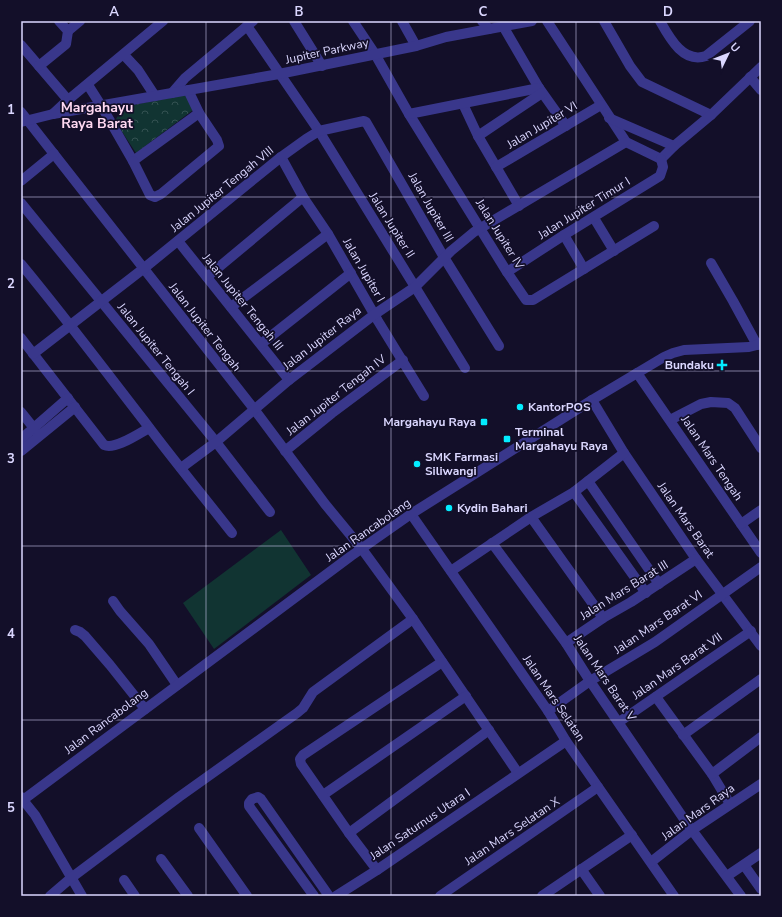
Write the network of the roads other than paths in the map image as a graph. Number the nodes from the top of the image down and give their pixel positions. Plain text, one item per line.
1 (59, 21) edge
2 (80, 21) edge
3 (163, 21) edge
4 (294, 21) edge
5 (353, 21) edge
6 (402, 21) edge
7 (532, 21) edge
8 (547, 21) edge
9 (604, 21) edge
10 (660, 21) edge
11 (750, 21) edge
12 (250, 24) edge
13 (486, 25) edge
14 (503, 26) junction
15 (68, 31) junction
16 (21, 45) edge
17 (416, 46) junction
18 (375, 54) junction
19 (124, 55) junction
20 (25, 58) edge
21 (39, 66) junction
22 (322, 66) junction
23 (761, 67) edge
24 (279, 74) junction
25 (750, 77) junction
26 (88, 84) junction
27 (188, 90) junction
28 (540, 90) junction
29 (761, 90) edge
30 (172, 93) junction
31 (155, 96) junction
32 (68, 100) junction
33 (462, 104) junction
34 (601, 105) junction
35 (106, 106) junction
36 (21, 112) edge
37 (200, 113) junction
38 (53, 114) junction
39 (409, 114) junction
40 (711, 115) junction
41 (610, 118) junction
42 (25, 121) edge
43 (566, 126) junction
44 (318, 131) junction
45 (478, 136) junction
46 (626, 142) junction
47 (674, 146) junction
48 (52, 152) junction
49 (281, 157) junction
50 (661, 159) junction
51 (133, 161) junction
52 (496, 167) junction
53 (21, 181) edge
54 (304, 197) junction
55 (21, 204) edge
56 (520, 206) junction
57 (594, 218) junction
58 (654, 226) dead end
59 (481, 229) junction
60 (328, 234) junction
61 (564, 235) junction
62 (178, 241) junction
63 (614, 250) junction
64 (445, 259) junction
65 (711, 263) dead end
66 (21, 264) edge
67 (143, 269) junction
68 (584, 269) junction
69 (507, 272) junction
70 (351, 273) junction
71 (206, 277) junction
72 (416, 287) junction
73 (101, 302) junction
74 (231, 307) junction
75 (375, 314) junction
76 (71, 325) junction
77 (21, 338) edge
78 (261, 344) junction
79 (759, 344) edge
80 (499, 346) dead end
81 (33, 354) junction
82 (402, 360) junction
83 (465, 368) dead end
84 (639, 376) junction
85 (288, 380) junction
86 (424, 396) dead end
87 (68, 398) junction
88 (594, 403) junction
89 (75, 407) junction
90 (254, 409) junction
91 (21, 412) edge
92 (670, 420) junction
93 (149, 428) junction
94 (36, 432) junction
95 (21, 439) edge
96 (216, 442) junction
97 (761, 448) edge
98 (21, 451) edge
99 (285, 451) junction
100 (624, 453) junction
101 (181, 468) junction
102 (588, 481) junction
103 (574, 492) junction
104 (761, 510) edge
105 (270, 512) dead end
106 (411, 514) junction
107 (532, 517) junction
108 (741, 524) junction
109 (232, 534) dead end
110 (492, 543) junction
111 (362, 549) junction
112 (761, 553) edge
113 (696, 559) junction
114 (761, 567) edge
115 (451, 571) junction
116 (659, 584) junction
117 (646, 592) junction
118 (723, 594) junction
119 (113, 601) dead end
120 (604, 618) junction
121 (413, 619) junction
122 (75, 630) dead end
123 (751, 631) junction
124 (566, 643) junction
125 (761, 646) edge
126 (442, 662) junction
127 (761, 679) edge
128 (590, 681) junction
129 (177, 685) junction
130 (466, 696) junction
131 (656, 697) junction
132 (145, 709) junction
133 (548, 711) junction
134 (619, 722) junction
135 (489, 730) junction
136 (683, 735) junction
137 (761, 737) edge
138 (566, 740) junction
139 (518, 773) junction
140 (712, 774) junction
141 (761, 784) edge
142 (598, 787) junction
143 (323, 795) junction
144 (22, 798) edge
145 (730, 804) junction
146 (199, 828) dead end
147 (692, 830) junction
148 (349, 833) junction
149 (632, 835) junction
150 (761, 853) edge
151 (161, 859) dead end
152 (651, 862) junction
153 (744, 865) junction
154 (581, 869) junction
155 (377, 870) junction
156 (727, 876) junction
157 (71, 878) junction
158 (124, 880) dead end
159 (761, 889) edge
160 (50, 896) edge
161 (82, 896) edge
162 (135, 896) edge
163 (188, 896) edge
164 (247, 896) edge
165 (314, 896) edge
166 (329, 896) edge
167 (336, 896) edge
168 (440, 896) edge
169 (542, 896) edge
170 (600, 896) edge
171 (674, 896) edge
172 (742, 896) edge

1 - 15 street
2 - 15 street
3 - 19 street
4 - 22 street
5 - 18 street, Jalan Jupiter IV
6 - 17 street
7 - 14 street, Jupiter Parkway
8 - 34 street
9 - 40 street
10 - 11 street
12 - 24 street, Jalan Jupiter II
12 - 30 street
13 - 14 street, Jupiter Parkway
13 - 17 street, Jupiter Parkway
14 - 28 street
15 - 21 street
16 - 20 street
17 - 18 street, Jupiter Parkway
18 - 22 street, Jupiter Parkway
18 - 39 street, Jalan Jupiter IV
19 - 26 street
19 - 31 street
20 - 21 street
21 - 32 street
22 - 24 street, Jupiter Parkway
23 - 25 street
24 - 27 street, Jupiter Parkway
24 - 44 street, Jalan Jupiter II
25 - 29 street
25 - 40 street
26 - 32 street
26 - 35 street
27 - 30 street, Jupiter Parkway
27 - 37 street
28 - 33 street
28 - 43 street
28 - 45 street
30 - 31 street, Jupiter Parkway
31 - 35 street, Jupiter Parkway
32 - 38 street
33 - 39 street
33 - 45 street
34 - 41 street
34 - 43 street, Jalan Jupiter VI
35 - 38 street, Jupiter Parkway
35 - 51 street
36 - 42 street, Jalan Jupiter Tengah
37 - 51 street
37 - 51 street
38 - 42 street, Jupiter Parkway
39 - 59 street, Jalan Jupiter IV
40 - 47 street
41 - 46 street
41 - 47 street
42 - 48 street, Jalan Jupiter Tengah
43 - 52 street, Jalan Jupiter VI
44 - 49 street, Jalan Jupiter Tengah VIII
44 - 64 street, Jalan Jupiter III
44 - 72 street, Jalan Jupiter II
45 - 52 street
46 - 50 street
46 - 56 street, Jalan Jupiter Raya
47 - 50 street
48 - 53 street
48 - 67 street, Jalan Jupiter Tengah
49 - 54 street, Jalan Jupiter I
49 - 62 street, Jalan Jupiter Tengah VIII
50 - 57 street, Jalan Jupiter Timur I
52 - 56 street
54 - 60 street, Jalan Jupiter I
54 - 71 street
55 - 73 street, Jalan Jupiter Tengah I
56 - 59 street, Jalan Jupiter Raya
57 - 61 street, Jalan Jupiter Timur I
57 - 63 street
58 - 63 street, Jalan Jupiter IV
59 - 64 street, Jalan Jupiter Raya
59 - 69 street, Jalan Jupiter IV
60 - 70 street, Jalan Jupiter I
60 - 74 street
61 - 68 street
61 - 69 street, Jalan Jupiter Timur I
62 - 67 street, Jalan Jupiter Tengah VIII
62 - 71 street, Jalan Jupiter Tengah III
63 - 68 street, Jalan Jupiter IV
64 - 72 street, Jalan Jupiter Raya
64 - 80 street, Jalan Jupiter III
65 - 79 street
66 - 76 street
67 - 73 street, Jalan Jupiter Tengah VIII
67 - 90 street, Jalan Jupiter Tengah
68 - 69 street, Jalan Jupiter IV
70 - 75 street, Jalan Jupiter I
70 - 78 street
71 - 74 street, Jalan Jupiter Tengah III
72 - 75 street, Jalan Jupiter Raya
72 - 83 street, Jalan Jupiter II
73 - 76 street, Jalan Jupiter Tengah VIII
73 - 96 street, Jalan Jupiter Tengah I
74 - 78 street, Jalan Jupiter Tengah III
75 - 82 street, Jalan Jupiter I
75 - 85 street, Jalan Jupiter Raya
76 - 81 street, Jalan Jupiter Tengah VIII
76 - 93 street
77 - 81 street
78 - 85 street, Jalan Jupiter Tengah III
79 - 84 street, Jalan Rancabolang
81 - 87 street
82 - 86 street, Jalan Jupiter I
82 - 99 street, Jalan Jupiter Tengah IV
84 - 88 street, Jalan Rancabolang
84 - 92 street, Jalan Mars Tengah
85 - 90 street, Jalan Jupiter Raya
87 - 89 street
87 - 94 street
88 - 100 street, Jalan Mars Barat
88 - 106 street, Jalan Rancabolang
89 - 93 street
89 - 94 street
90 - 96 street, Jalan Jupiter Raya
90 - 99 street, Jalan Jupiter Tengah
91 - 94 street
92 - 97 street
92 - 108 street, Jalan Mars Tengah
93 - 101 street
94 - 95 street
94 - 98 street
96 - 101 street, Jalan Jupiter Raya
96 - 105 street, Jalan Jupiter Tengah I
99 - 111 street, Jalan Jupiter Tengah
100 - 102 street
100 - 113 street, Jalan Mars Barat
101 - 109 street
102 - 103 street
102 - 116 street
103 - 107 street
103 - 117 street
104 - 108 street
106 - 111 street, Jalan Rancabolang
106 - 115 street, Jalan Mars Selatan
107 - 110 street
107 - 120 street
108 - 112 street, Jalan Mars Tengah
110 - 115 street
110 - 124 street, Jalan Mars Barat V
111 - 121 street, Jalan Jupiter Tengah
111 - 129 street, Jalan Rancabolang
113 - 116 street, Jalan Mars Barat III
113 - 118 street, Jalan Mars Barat
114 - 118 street, Jalan Mars Barat VI
115 - 133 street, Jalan Mars Selatan
116 - 117 street, Jalan Mars Barat III
117 - 120 street, Jalan Mars Barat III
118 - 123 street, Jalan Mars Barat
118 - 128 street, Jalan Mars Barat VI
119 - 129 street
120 - 124 street, Jalan Mars Barat III
121 - 126 street, Jalan Jupiter Tengah
121 - 157 street
122 - 132 street
123 - 125 street, Jalan Mars Barat
123 - 131 street, Jalan Mars Barat VII
124 - 128 street, Jalan Mars Barat V
126 - 130 street, Jalan Jupiter Tengah
126 - 143 street
127 - 136 street
128 - 133 street, Jalan Mars Barat VI
128 - 134 street, Jalan Mars Barat V
129 - 132 street, Jalan Rancabolang
130 - 135 street, Jalan Jupiter Tengah
130 - 143 street
131 - 134 street, Jalan Mars Barat VII
131 - 136 street
132 - 144 street, Jalan Rancabolang
133 - 138 street, Jalan Mars Selatan
134 - 147 street, Jalan Mars Barat V
135 - 139 street, Jalan Jupiter Tengah
135 - 148 street
136 - 140 street
137 - 140 street
138 - 139 street, Jalan Saturnus Utara I
138 - 142 street, Jalan Mars Selatan
139 - 155 street, Jalan Saturnus Utara I
140 - 145 street
141 - 145 street, Jalan Mars Raya
142 - 149 street, Jalan Mars Selatan
142 - 168 street, Jalan Mars Selatan X
143 - 148 street
144 - 157 street
145 - 147 street, Jalan Mars Raya
146 - 164 street
147 - 152 street, Jalan Mars Raya
147 - 156 street, Jalan Mars Barat V
148 - 155 street
149 - 152 street, Jalan Mars Selatan
149 - 154 street
150 - 153 street
151 - 163 street
152 - 171 street, Jalan Mars Selatan
153 - 156 street
153 - 159 street
154 - 169 street
154 - 170 street
155 - 167 street, Jalan Saturnus Utara I
156 - 172 street, Jalan Mars Barat V
157 - 160 street
157 - 161 street
158 - 162 street
165 - 166 street

